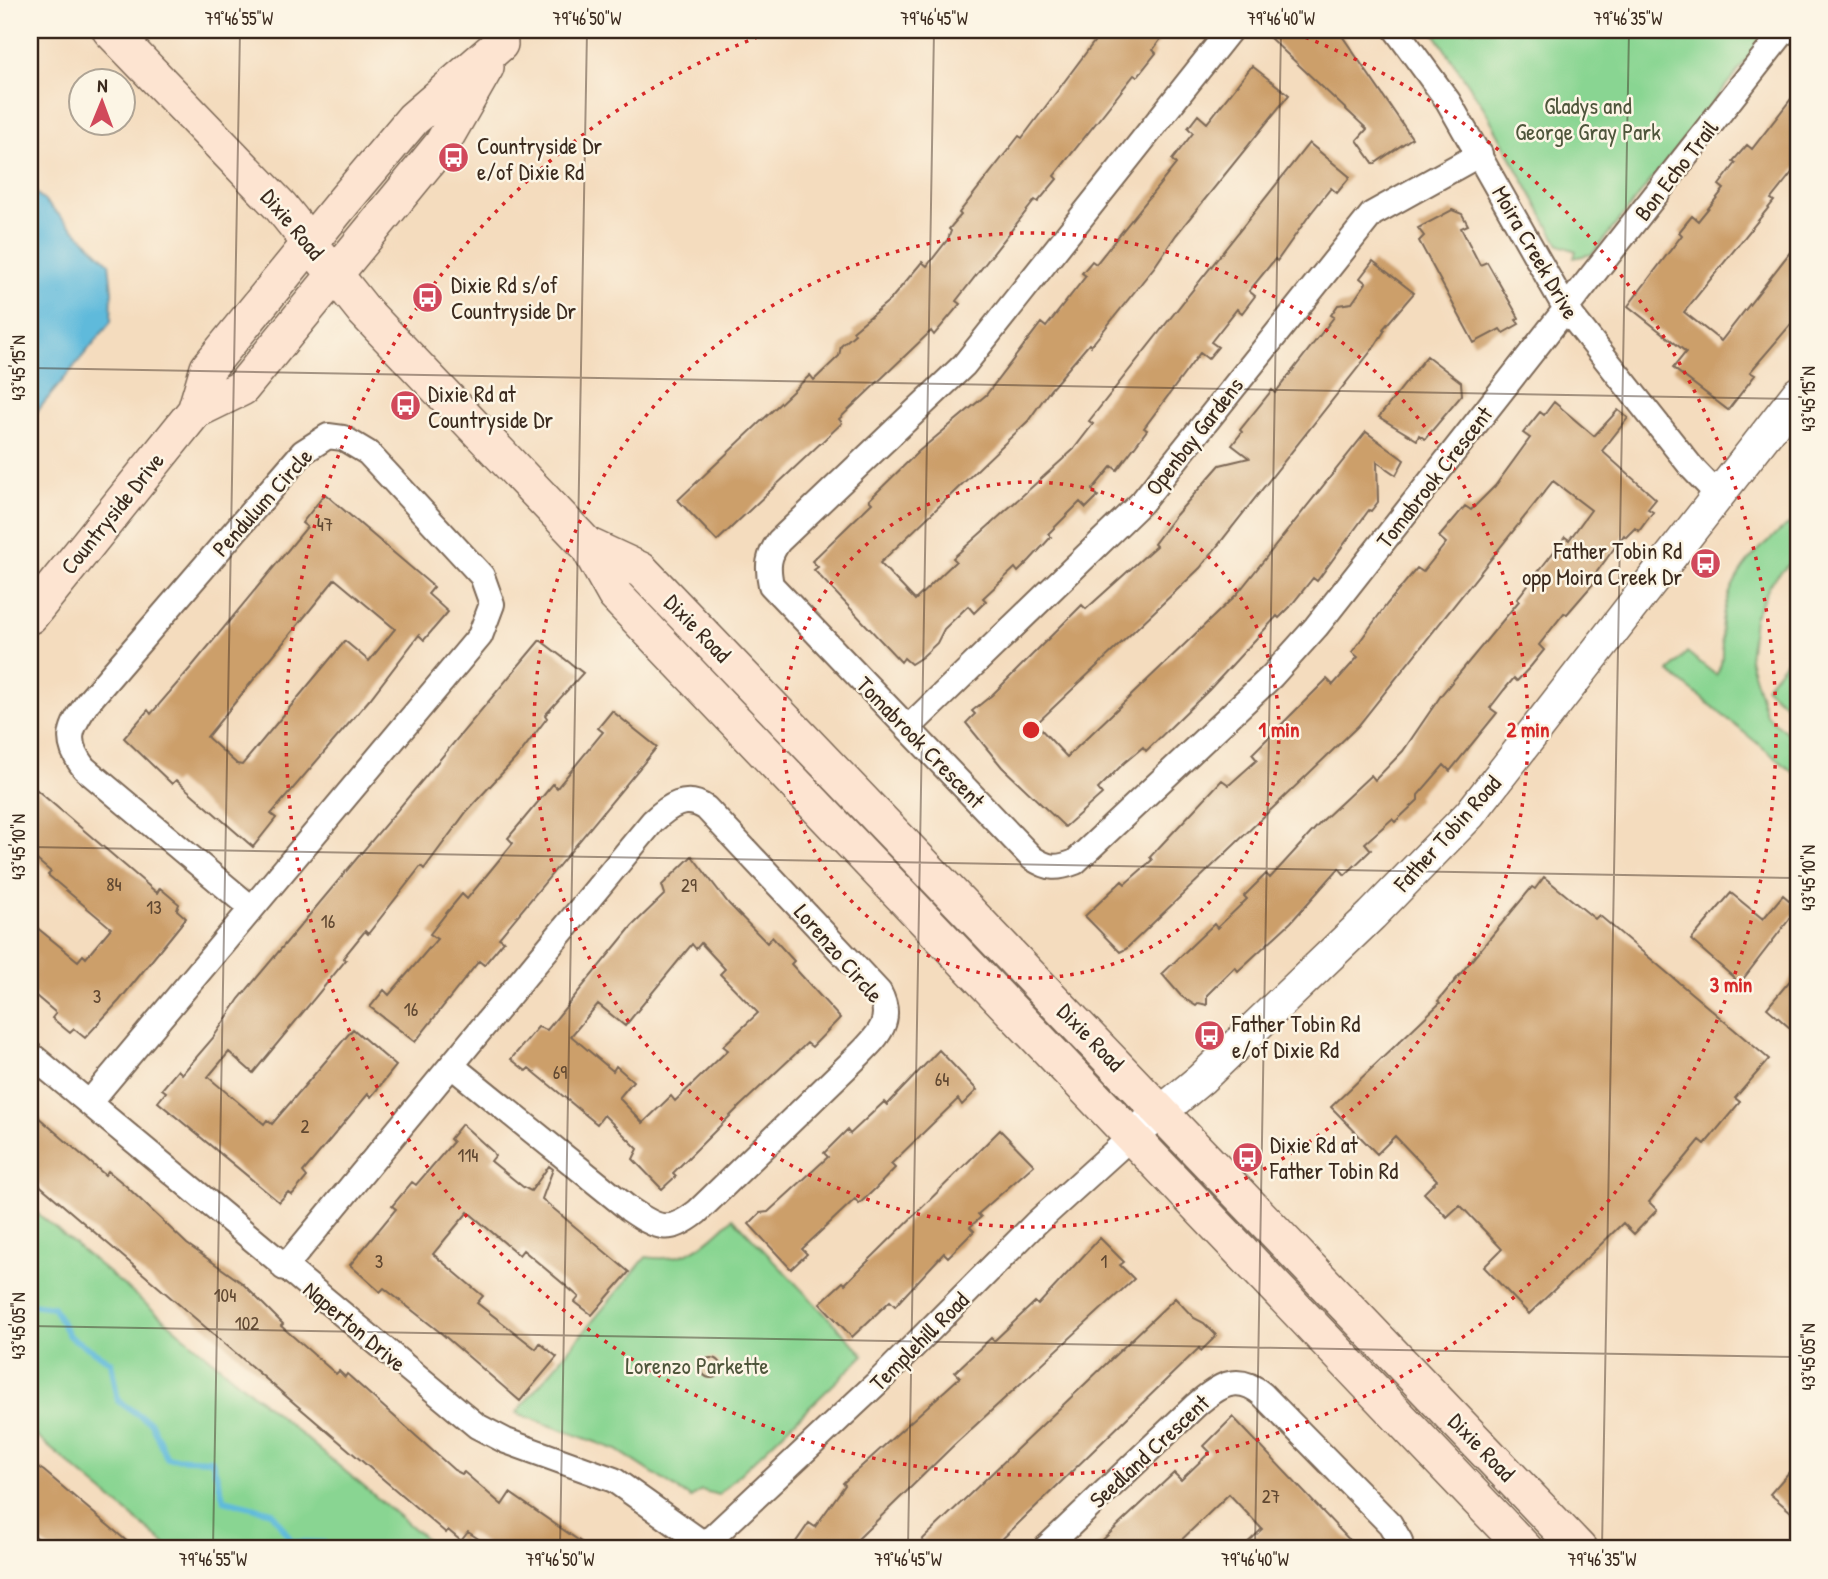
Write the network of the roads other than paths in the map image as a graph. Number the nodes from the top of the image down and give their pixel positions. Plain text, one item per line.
1 (110, 30) edge
2 (1230, 30) edge
3 (1396, 30) edge
4 (1786, 30) edge
5 (506, 37) edge
6 (1480, 154) junction
7 (310, 243) junction
8 (335, 274) junction
9 (1566, 309) junction
10 (1798, 393) edge
11 (194, 411) junction
12 (1718, 495) junction
13 (587, 545) junction
14 (30, 616) edge
15 (908, 728) junction
16 (251, 908) junction
17 (30, 1054) edge
18 (452, 1066) junction
19 (89, 1103) junction
20 (1162, 1112) junction
21 (1132, 1136) junction
22 (284, 1268) junction
23 (705, 1548) edge
24 (1045, 1549) edge
25 (1400, 1549) edge
26 (1525, 1549) edge
27 (1579, 1549) edge

1 - 7 main road, Dixie Road
2 - 15 street, Tomabrook Crescent
3 - 6 street, Moira Creek Drive
4 - 9 street, Bon Echo Trail
5 - 7 main road, Countryside Drive
5 - 8 main road, Countryside Drive
6 - 9 street, Moira Creek Drive
6 - 15 street, Openbay Gardens
7 - 8 main road, Dixie Road
7 - 11 main road, Countryside Drive
8 - 11 main road, Countryside Drive
8 - 13 main road, Dixie Road
9 - 12 street, Moira Creek Drive
9 - 15 street, Tomabrook Crescent
10 - 12 street, Father Tobin Road
11 - 14 main road, Countryside Drive
12 - 20 street, Father Tobin Road
13 - 20 main road, Dixie Road
13 - 21 main road, Dixie Road
16 - 16 street, Pendulum Circle
16 - 19 street, Pendulum Circle
17 - 19 street, Naperton Drive
18 - 18 street, Lorenzo Circle
18 - 22 street, Lorenzo Circle
19 - 22 street, Naperton Drive
20 - 21 street, Father Tobin Road
20 - 27 main road, Dixie Road
21 - 23 street, Templehill Road
21 - 26 main road, Dixie Road
22 - 23 street, Naperton Drive
24 - 25 street, Seedland Crescent

